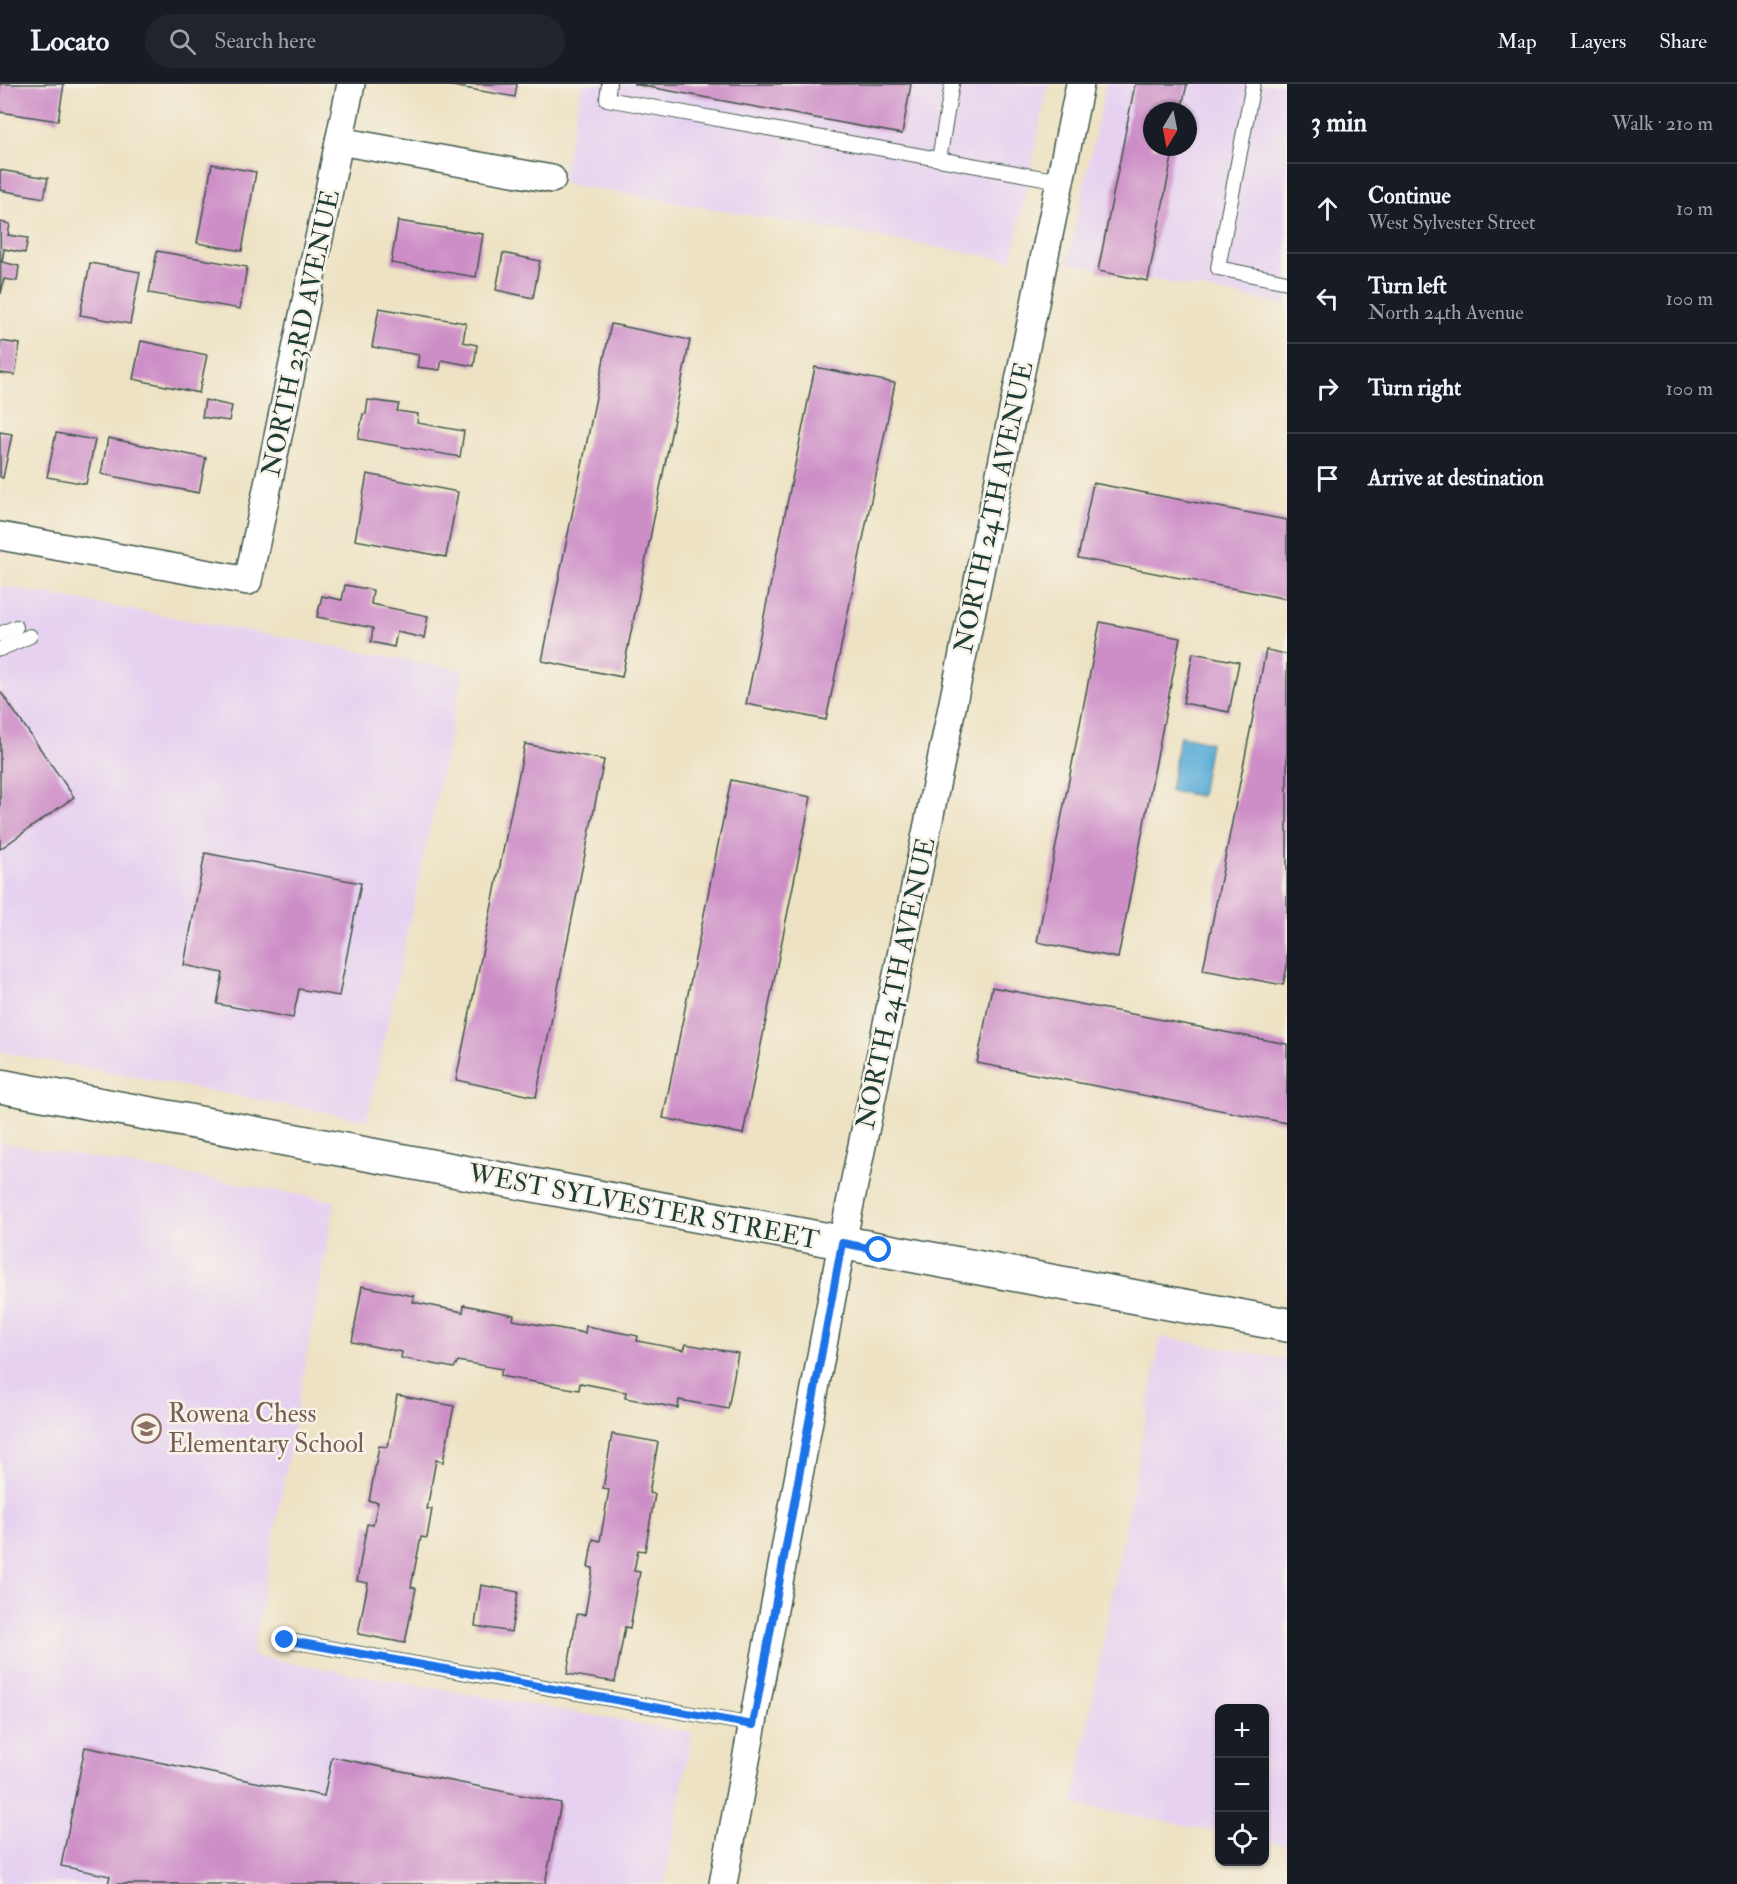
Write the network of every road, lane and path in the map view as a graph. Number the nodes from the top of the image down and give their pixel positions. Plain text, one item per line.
1 (351, 84) edge
2 (609, 84) edge
3 (952, 84) edge
4 (1080, 84) edge
5 (1253, 84) edge
6 (339, 141) junction
7 (939, 159) junction
8 (552, 179) dead end
9 (1060, 180) junction
10 (1287, 282) edge
11 (0, 536) edge
12 (16, 627) dead end
13 (0, 634) edge
14 (30, 636) dead end
15 (0, 649) edge
16 (0, 1086) edge
17 (842, 1243) junction
18 (1287, 1325) edge
19 (285, 1640) dead end
20 (753, 1725) junction
21 (723, 1884) edge

1 - 6 street, NORTH 23RD AVENUE
2 - 7 lane
3 - 7 lane
4 - 9 street, NORTH 24TH AVENUE
5 - 10 lane
6 - 8 street
6 - 11 street, NORTH 23RD AVENUE
7 - 9 lane
9 - 17 street, NORTH 24TH AVENUE
12 - 13 lane
14 - 15 lane
16 - 17 street, WEST SYLVESTER STREET
17 - 18 street, WEST SYLVESTER STREET
17 - 20 street, NORTH 24TH AVENUE
19 - 20 lane
20 - 21 street, NORTH 24TH AVENUE

